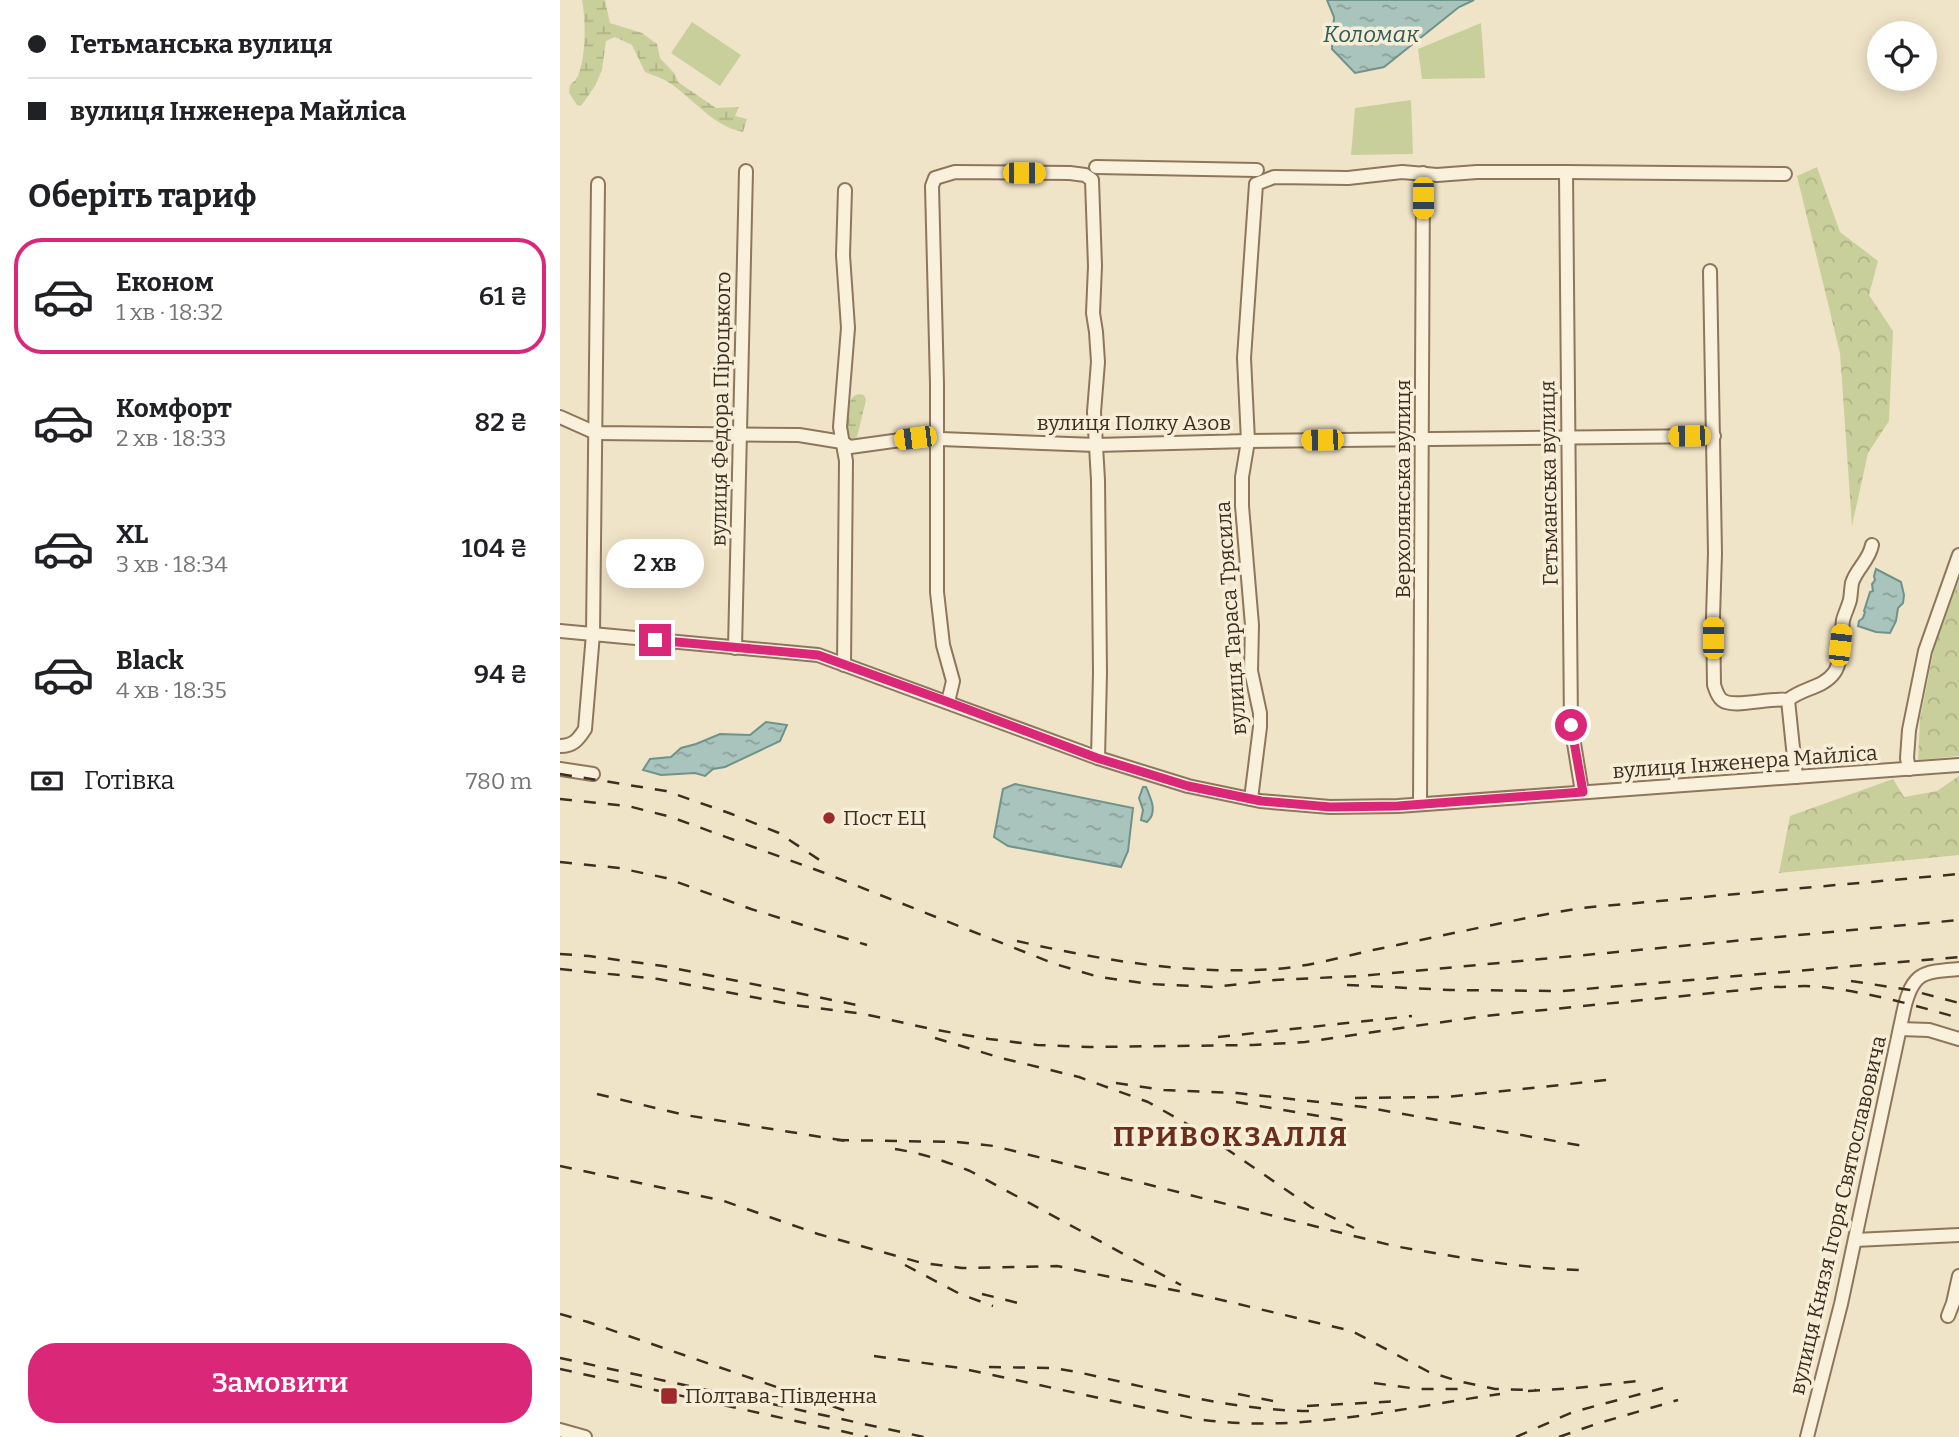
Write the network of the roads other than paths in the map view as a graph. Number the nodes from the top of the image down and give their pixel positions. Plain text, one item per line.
1 (1096, 167) dead end
2 (746, 171) dead end
3 (1566, 172) junction
4 (1423, 173) junction
5 (1785, 174) dead end
6 (1257, 177) junction
7 (598, 184) dead end
8 (845, 190) dead end
9 (1710, 271) dead end
10 (560, 418) edge
11 (596, 433) junction
12 (739, 435) junction
13 (1714, 436) junction
14 (1422, 439) junction
15 (1568, 439) junction
16 (936, 440) junction
17 (1248, 441) junction
18 (842, 442) junction
19 (1096, 445) junction
20 (1872, 545) dead end
21 (1959, 555) edge
22 (560, 631) edge
23 (593, 634) junction
24 (735, 648) junction
25 (844, 665) junction
26 (1788, 700) junction
27 (948, 702) junction
28 (560, 746) edge
29 (1097, 758) junction
30 (1959, 765) edge
31 (560, 769) edge
32 (1909, 769) junction
33 (593, 774) dead end
34 (1796, 777) junction
35 (1583, 792) junction
36 (1251, 799) junction
37 (1420, 804) junction
38 (1959, 969) edge
39 (1900, 1029) junction
40 (1959, 1039) edge
41 (1959, 1235) edge
42 (1855, 1240) junction
43 (1959, 1276) edge
44 (1948, 1316) dead end
45 (560, 1430) edge
46 (586, 1437) edge
47 (1807, 1437) edge

1 - 6 street
2 - 12 street, вулиця Федора Піроцького
3 - 4 street
3 - 5 street
3 - 15 street, Гетьманська вулиця
4 - 6 street
4 - 14 street, Верхолянська вулиця
6 - 17 street, вулиця Тараса Трясила
7 - 11 street
8 - 18 street
9 - 13 street
10 - 11 street, вулиця Полку Азов
11 - 12 street, вулиця Полку Азов
11 - 23 street
12 - 18 street, вулиця Полку Азов
12 - 24 street, вулиця Федора Піроцького
13 - 15 street, вулиця Полку Азов
13 - 26 street
14 - 15 street, вулиця Полку Азов
14 - 17 street, вулиця Полку Азов
14 - 37 street, Верхолянська вулиця
15 - 35 street, Гетьманська вулиця
16 - 18 street, вулиця Полку Азов
16 - 19 street, вулиця Полку Азов
16 - 19 street
16 - 27 street
17 - 19 street, вулиця Полку Азов
17 - 36 street, вулиця Тараса Трясила
18 - 25 street
19 - 29 street
20 - 26 street
21 - 32 street
22 - 23 street, вулиця Інженера Майліса
23 - 24 street, вулиця Інженера Майліса
23 - 28 street
24 - 25 street, вулиця Інженера Майліса
25 - 27 street, вулиця Інженера Майліса
26 - 34 street
27 - 29 street, вулиця Інженера Майліса
29 - 36 street, вулиця Інженера Майліса
30 - 32 street, вулиця Інженера Майліса
31 - 33 street
32 - 34 street, вулиця Інженера Майліса
34 - 35 street, вулиця Інженера Майліса
35 - 37 street, вулиця Інженера Майліса
36 - 37 street, вулиця Інженера Майліса
38 - 39 street, вулиця Князя Ігоря Святославовича
39 - 40 street
39 - 42 street, вулиця Князя Ігоря Святославовича
41 - 42 street
42 - 47 street, вулиця Князя Ігоря Святославовича
43 - 44 street
45 - 46 street

